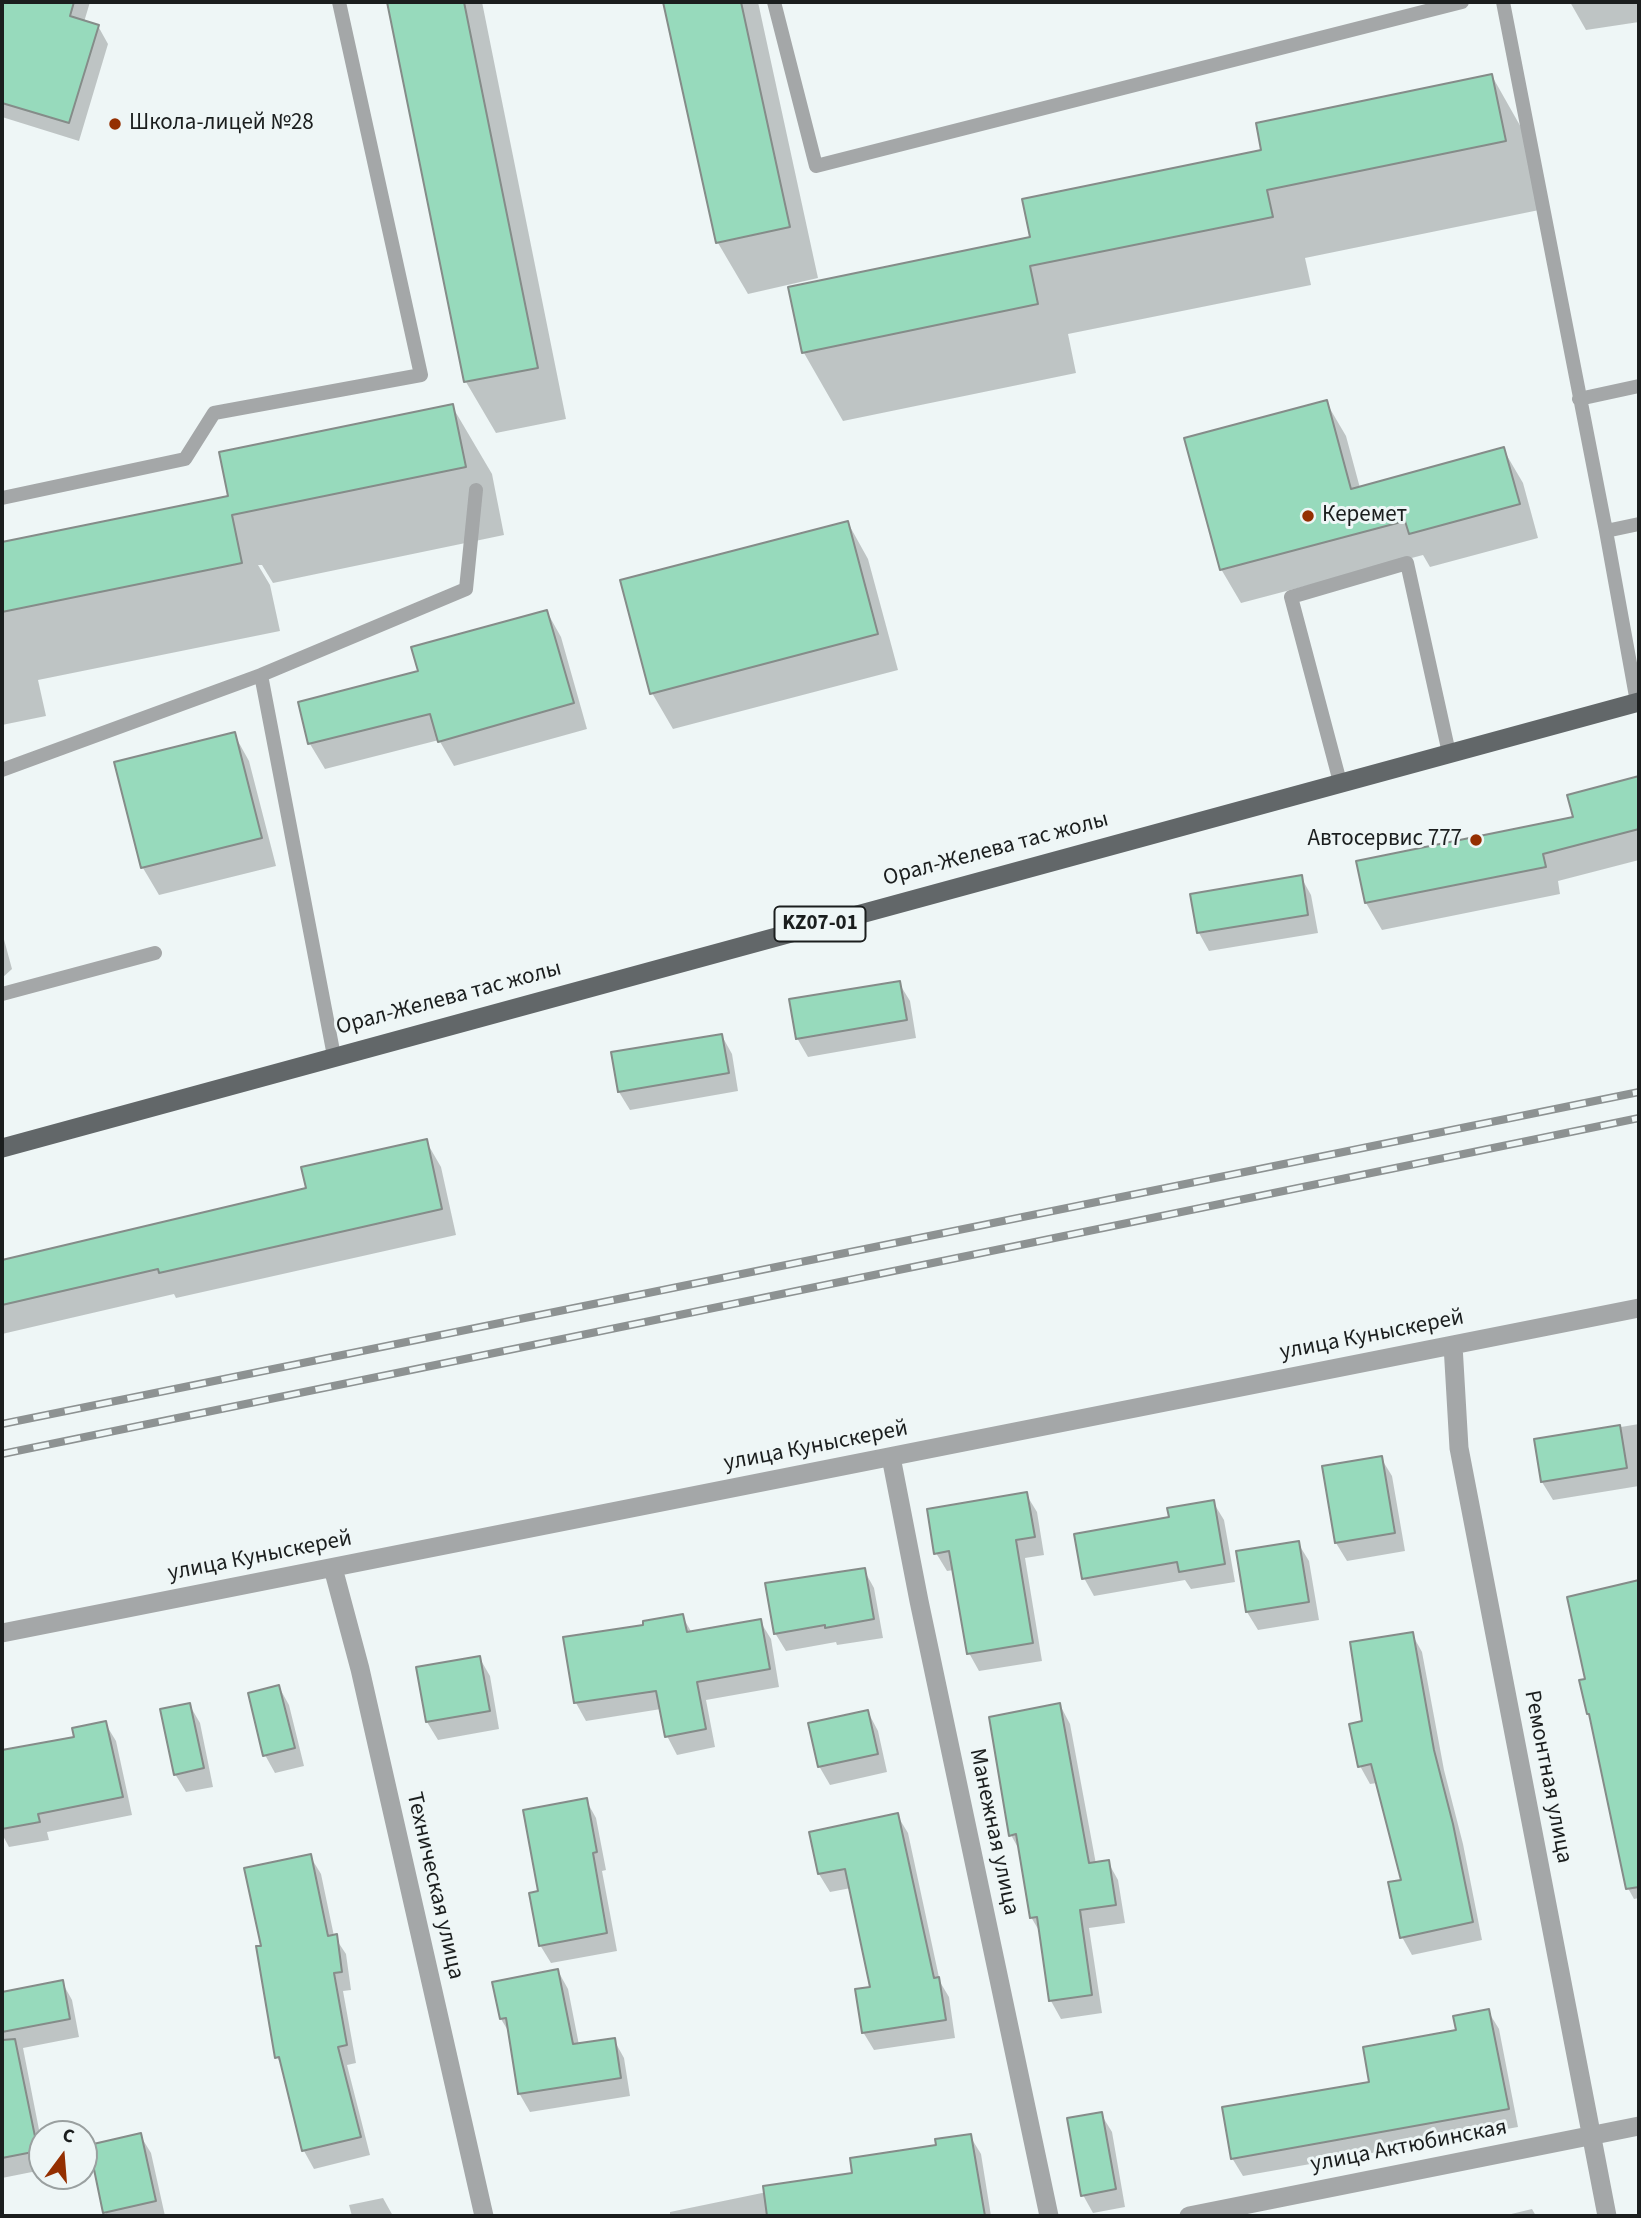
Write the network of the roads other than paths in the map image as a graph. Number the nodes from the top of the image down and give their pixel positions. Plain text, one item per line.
1 (339, 2) edge
2 (774, 2) edge
3 (1462, 2) edge
4 (1503, 2) edge
5 (1639, 386) edge
6 (1579, 399) junction
7 (476, 490) dead end
8 (2, 498) edge
9 (1639, 524) edge
10 (1606, 531) junction
11 (261, 675) junction
12 (1638, 702) edge
13 (1449, 753) junction
14 (2, 771) edge
15 (1340, 782) junction
16 (155, 953) dead end
17 (2, 994) edge
18 (334, 1056) junction
19 (2, 1148) edge
20 (1639, 1308) edge
21 (1453, 1345) junction
22 (891, 1457) junction
23 (334, 1567) junction
24 (2, 1633) edge
25 (1639, 2126) edge
26 (1590, 2136) junction
27 (484, 2216) edge
28 (1049, 2216) edge
29 (1189, 2216) edge
30 (1607, 2216) edge

1 - 8 lane
2 - 3 lane
4 - 6 lane
5 - 6 lane
6 - 10 lane
7 - 11 lane
9 - 10 lane
10 - 12 lane
11 - 14 lane
11 - 18 lane
12 - 13 main road, Орал-Желева тас жолы / KZ07-01
13 - 15 main road, Орал-Желева тас жолы / KZ07-01
13 - 15 lane
15 - 18 main road, Орал-Желева тас жолы / KZ07-01
16 - 17 lane
18 - 19 main road, Орал-Желева тас жолы / KZ07-01
20 - 21 street, улица Куныскерей
21 - 22 street, улица Куныскерей
21 - 26 street, Ремонтная улица
22 - 23 street, улица Куныскерей
22 - 28 street, Манежная улица
23 - 24 street, улица Куныскерей
23 - 27 street, Техническая улица
25 - 26 street, улица Актюбинская
26 - 29 street, улица Актюбинская
26 - 30 street, Ремонтная улица

